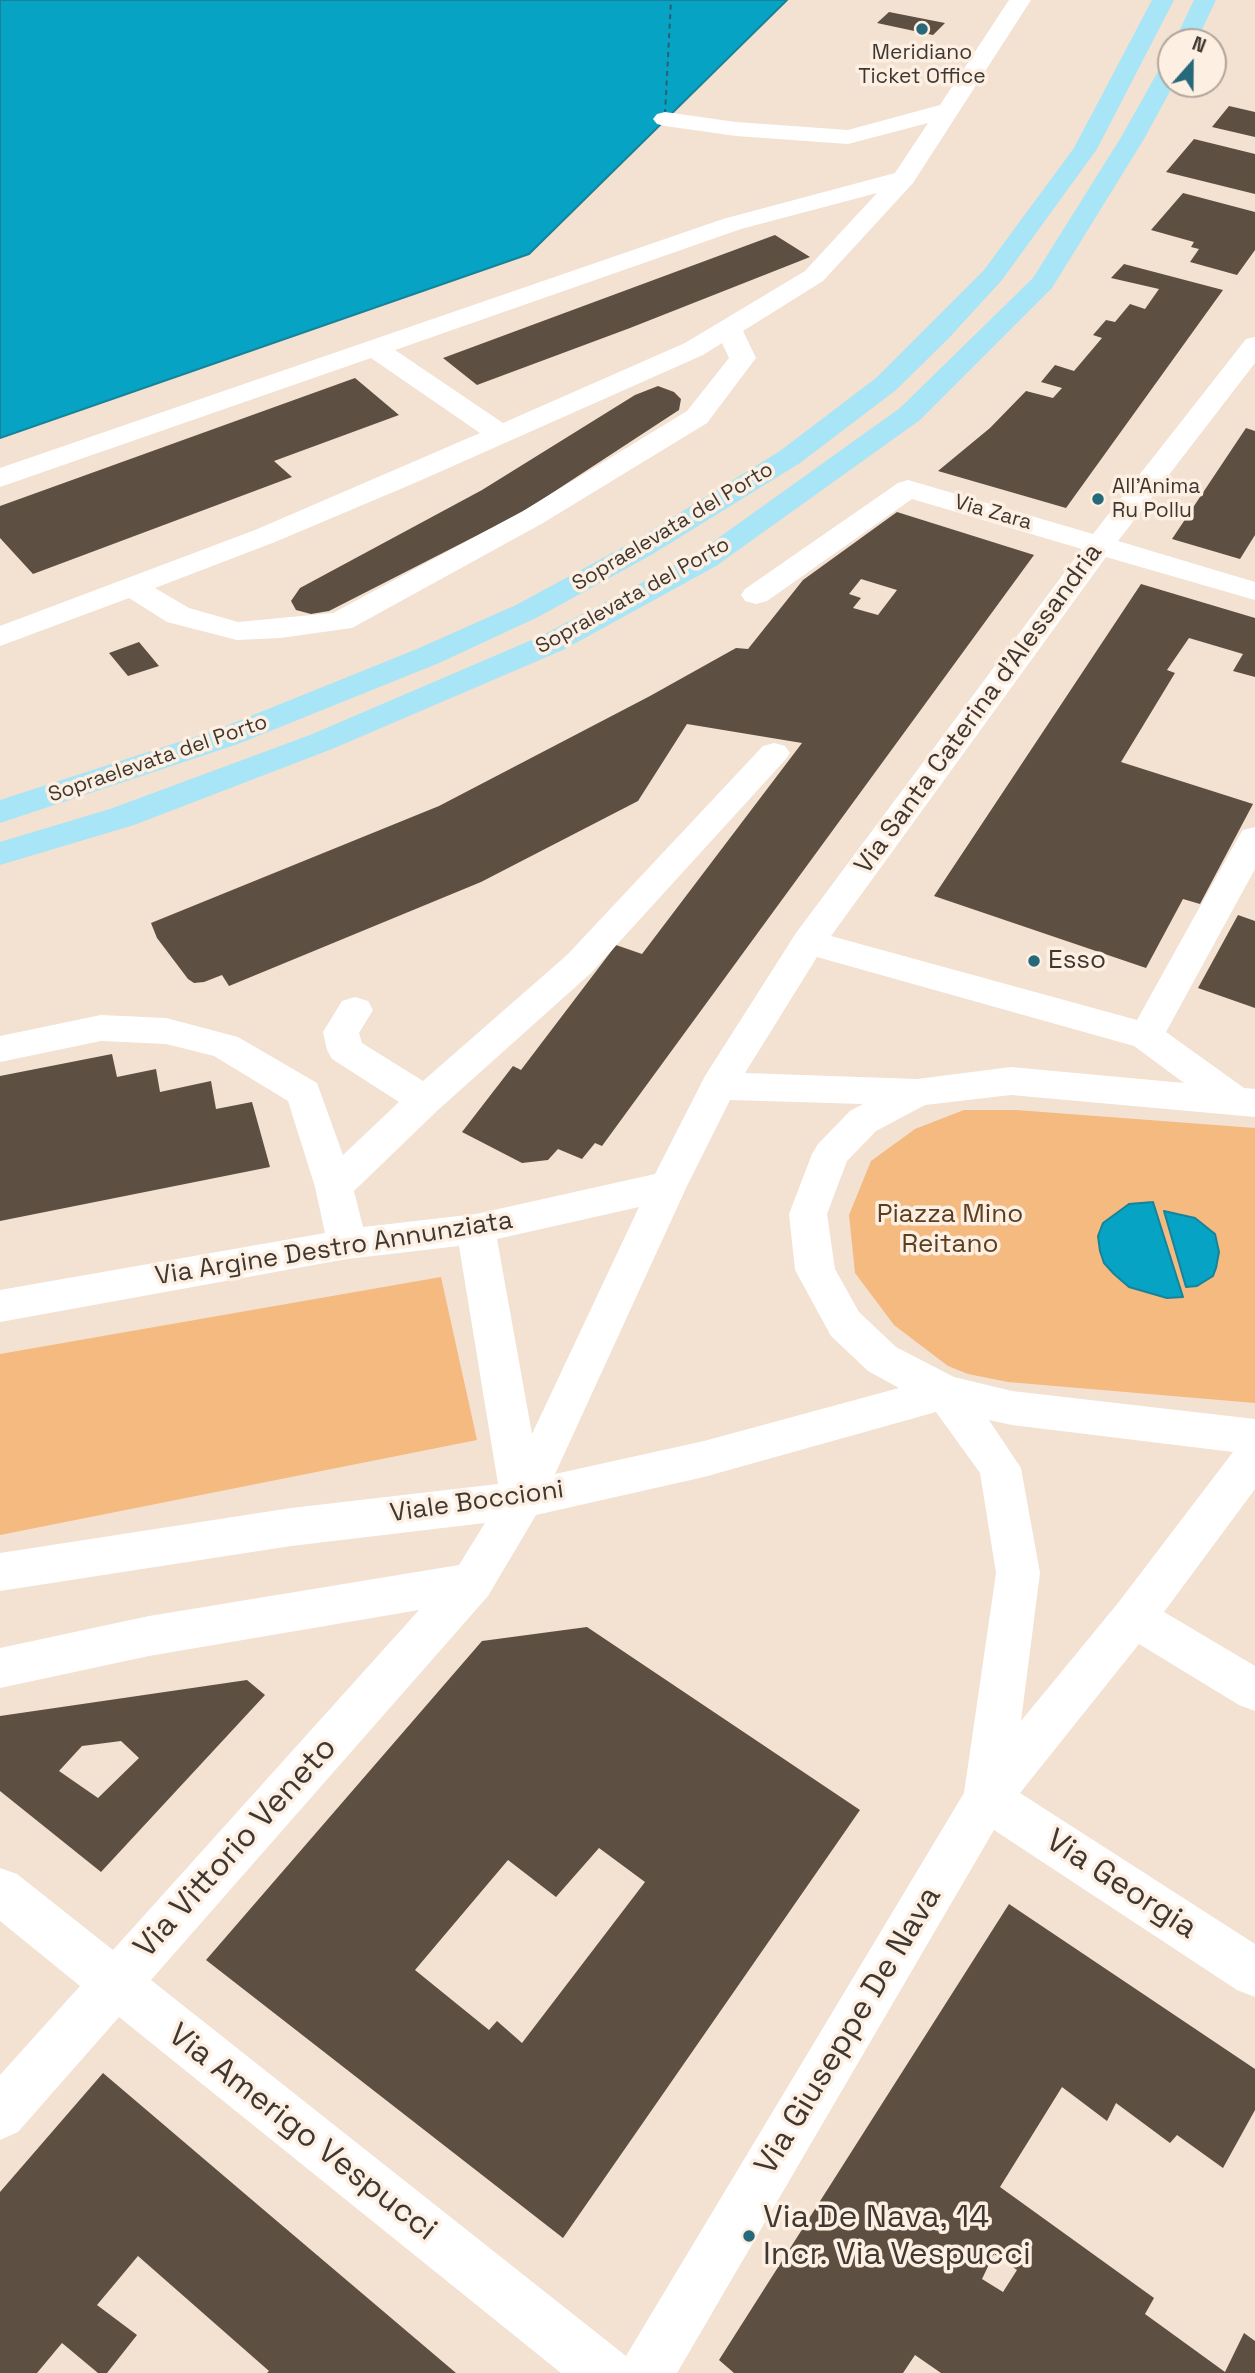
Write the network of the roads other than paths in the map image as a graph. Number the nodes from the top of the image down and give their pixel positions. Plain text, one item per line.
1 (1020, 0) edge
2 (1163, 0) edge
3 (1205, 0) edge
4 (1192, 28) edge
5 (1157, 93) edge
6 (948, 110) junction
7 (665, 120) dead end
8 (904, 178) junction
9 (728, 328) junction
10 (1255, 345) edge
11 (374, 348) junction
12 (500, 435) junction
13 (0, 478) edge
14 (1100, 545) junction
15 (131, 587) junction
16 (1255, 591) edge
17 (756, 595) dead end
18 (0, 637) edge
19 (775, 753) dead end
20 (0, 812) edge
21 (1255, 838) edge
22 (0, 855) edge
23 (808, 942) junction
24 (355, 1010) dead end
25 (1146, 1036) junction
26 (0, 1049) edge
27 (718, 1086) junction
28 (918, 1093) junction
29 (425, 1100) junction
30 (1246, 1103) edge
31 (668, 1186) junction
32 (334, 1187) junction
33 (476, 1229) junction
34 (346, 1244) junction
35 (0, 1306) edge
36 (945, 1392) junction
37 (1255, 1437) edge
38 (1255, 1456) edge
39 (522, 1500) junction
40 (0, 1572) edge
41 (472, 1582) junction
42 (1134, 1617) junction
43 (0, 1668) edge
44 (1255, 1690) edge
45 (987, 1798) junction
46 (0, 1891) edge
47 (1255, 1973) edge
48 (115, 1984) junction
49 (0, 2114) edge
50 (605, 2373) edge
51 (646, 2373) edge

1 - 6 street
2 - 20 main road, Sopraelevata del Porto
3 - 4 main road
5 - 22 main road, Sopralevata del Porto
6 - 7 street
6 - 8 street
8 - 9 street
8 - 11 street
9 - 12 street
9 - 15 street
10 - 14 street, Via Santa Caterina d'Alessandria
11 - 12 street
11 - 13 street
12 - 15 street
14 - 16 street, Via Zara
14 - 17 street, Via Zara
14 - 23 street, Via Santa Caterina d'Alessandria
15 - 18 street
19 - 29 street
21 - 25 street
23 - 25 street
23 - 27 street, Via Santa Caterina d'Alessandria
24 - 29 street
25 - 30 street
26 - 32 street
27 - 28 street
27 - 31 street, Via Santa Caterina d'Alessandria
28 - 30 street
28 - 36 street
29 - 32 street
31 - 33 street, Via Argine Destro Annunziata
31 - 39 street, Via Vittorio Veneto
32 - 34 street
33 - 34 street, Via Argine Destro Annunziata
33 - 39 street
34 - 35 street, Via Argine Destro Annunziata
36 - 37 street
36 - 39 street, Viale Boccioni
36 - 45 street, Via Giuseppe De Nava
38 - 42 street, Via Giuseppe De Nava
39 - 40 street, Viale Boccioni
39 - 41 street, Via Vittorio Veneto
41 - 43 street
41 - 48 street, Via Vittorio Veneto
42 - 44 street
42 - 45 street, Via Giuseppe De Nava
45 - 47 street, Via Georgia
45 - 51 street, Via Giuseppe De Nava
46 - 48 street, Via Amerigo Vespucci
48 - 49 street, Via Vittorio Veneto
48 - 50 street, Via Amerigo Vespucci

